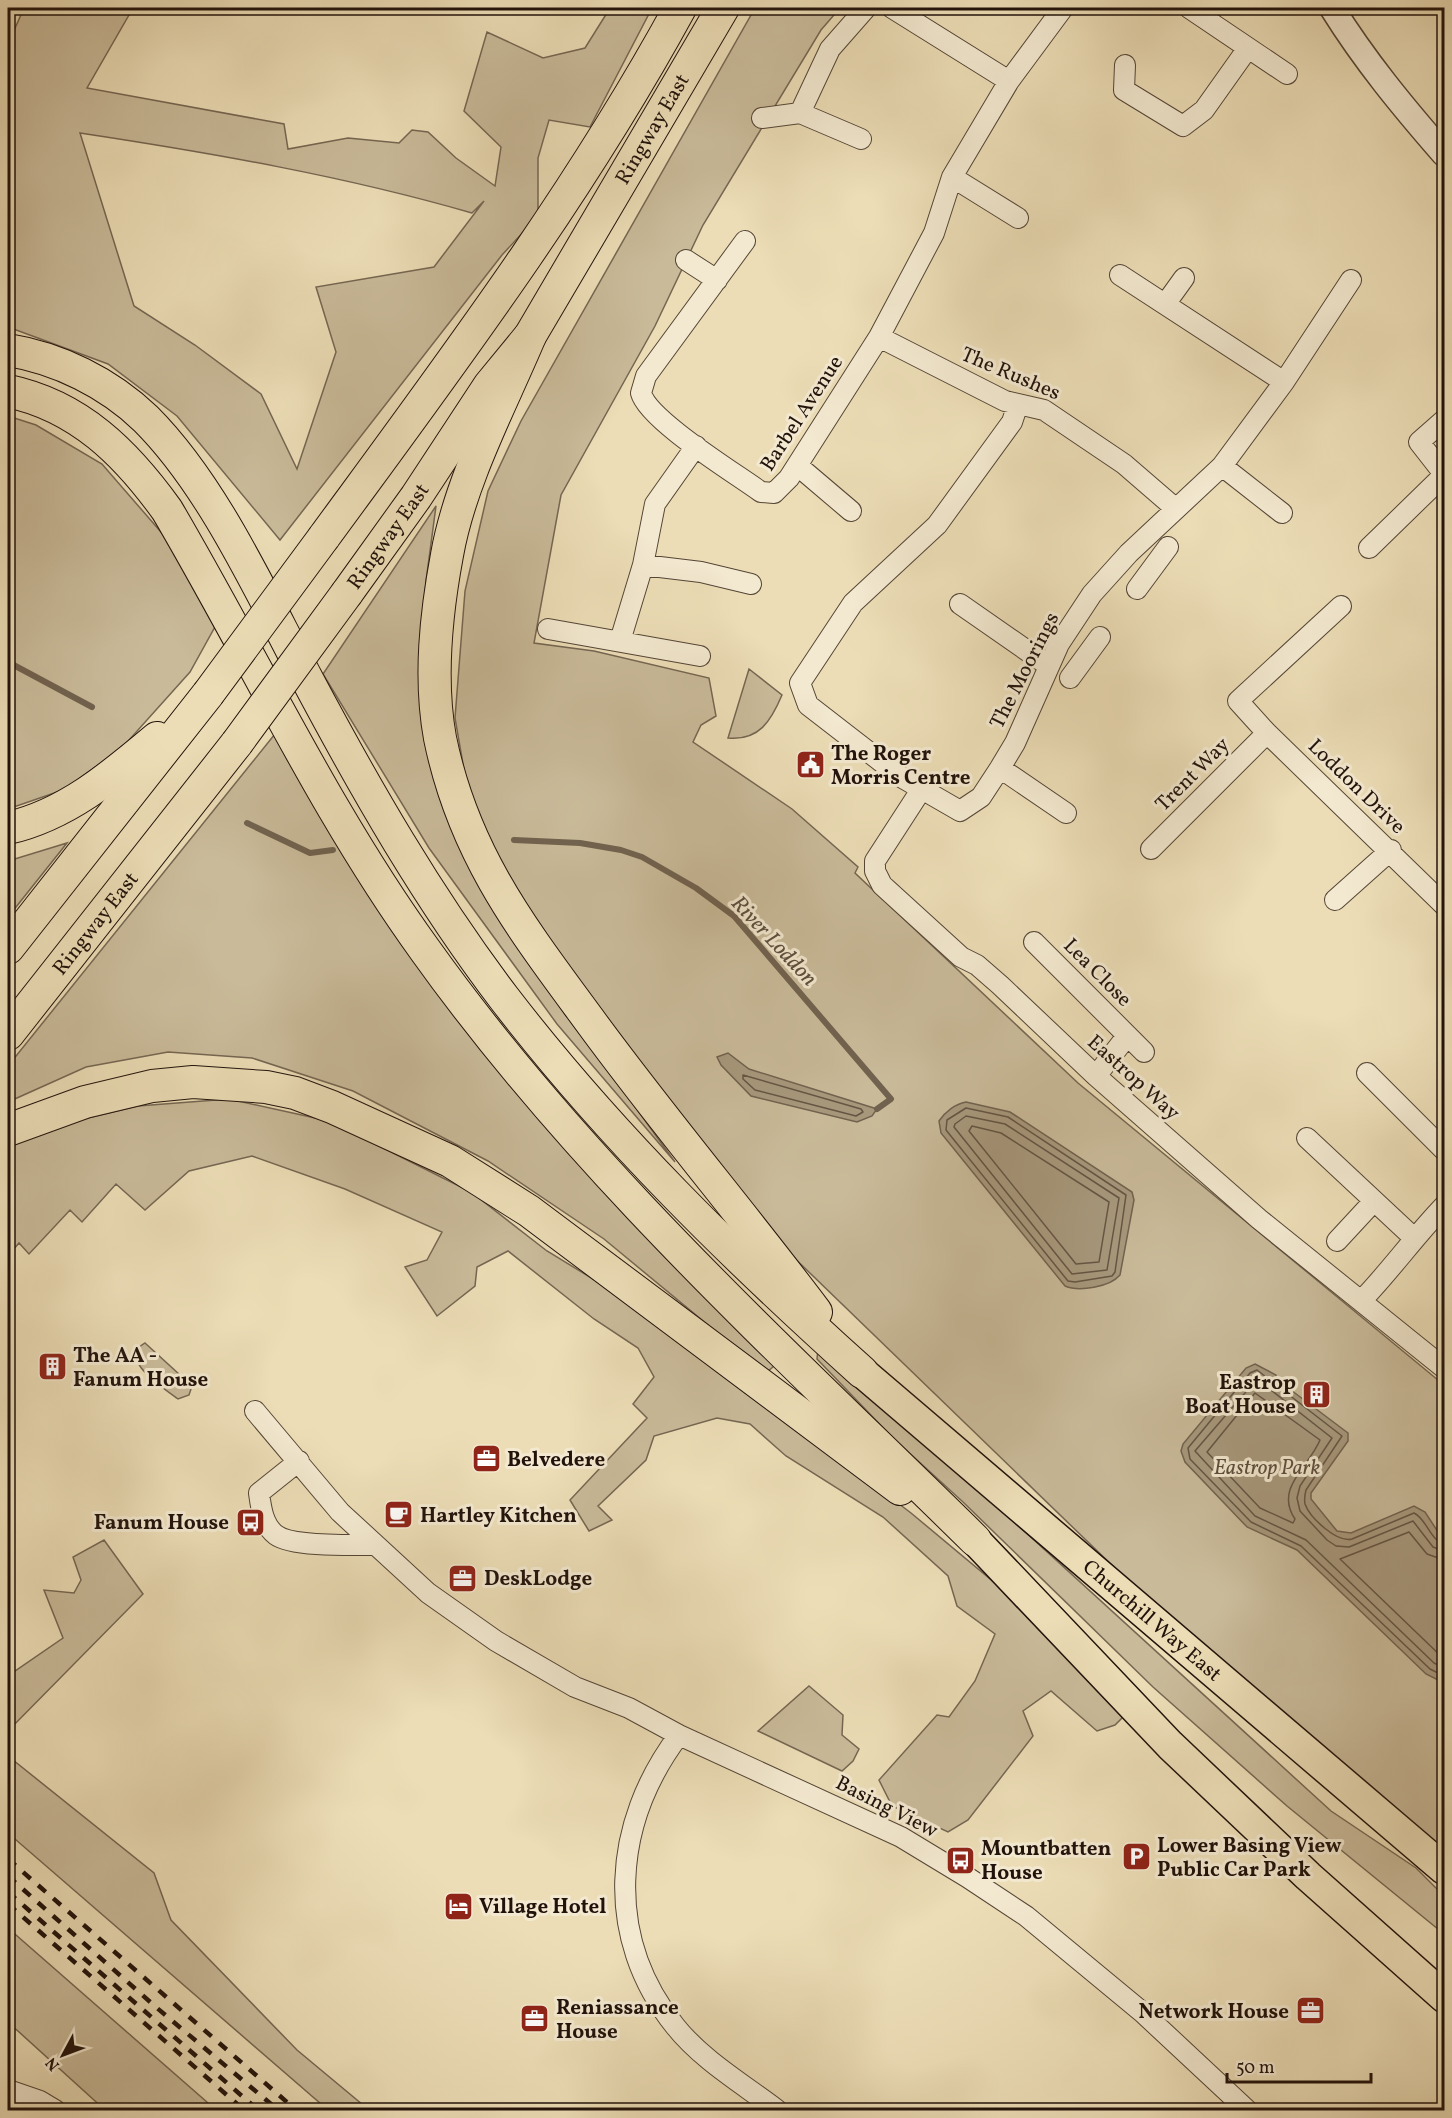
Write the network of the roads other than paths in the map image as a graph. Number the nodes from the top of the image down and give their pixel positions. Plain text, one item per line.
1 (680, 8) edge
2 (723, 8) edge
3 (866, 8) edge
4 (892, 8) edge
5 (1063, 8) edge
6 (1189, 8) edge
7 (1332, 8) edge
8 (1248, 48) junction
9 (1125, 65) dead end
10 (1287, 74) dead end
11 (1009, 81) junction
12 (800, 113) junction
13 (762, 118) dead end
14 (861, 139) dead end
15 (1444, 154) edge
16 (952, 177) junction
17 (1018, 218) dead end
18 (746, 242) dead end
19 (686, 260) dead end
20 (1120, 275) dead end
21 (1184, 278) dead end
22 (717, 280) junction
23 (1351, 280) dead end
24 (1166, 303) junction
25 (530, 336) junction
26 (879, 336) junction
27 (8, 350) edge
28 (1284, 382) junction
29 (8, 391) edge
30 (1018, 404) junction
31 (1444, 420) edge
32 (696, 446) junction
33 (798, 466) junction
34 (1222, 466) junction
35 (1444, 475) edge
36 (1175, 508) junction
37 (851, 511) dead end
38 (1282, 513) dead end
39 (1168, 547) dead end
40 (1369, 548) dead end
41 (1129, 554) junction
42 (643, 565) junction
43 (1152, 568) junction
44 (751, 584) dead end
45 (1137, 589) dead end
46 (960, 604) dead end
47 (1341, 606) dead end
48 (548, 629) dead end
49 (1100, 637) dead end
50 (620, 641) junction
51 (1059, 644) junction
52 (700, 656) dead end
53 (1087, 656) junction
54 (1049, 666) junction
55 (1070, 678) dead end
56 (208, 694) junction
57 (1266, 733) junction
58 (1000, 768) junction
59 (921, 790) junction
60 (1066, 813) dead end
61 (8, 828) edge
62 (1151, 849) dead end
63 (1390, 850) junction
64 (1335, 900) dead end
65 (1444, 902) edge
66 (1034, 942) dead end
67 (8, 948) edge
68 (8, 1034) edge
69 (1127, 1036) junction
70 (1144, 1052) dead end
71 (1367, 1073) dead end
72 (1096, 1076) junction
73 (8, 1130) edge
74 (1307, 1138) dead end
75 (1444, 1150) edge
76 (1374, 1201) junction
77 (1444, 1206) edge
78 (1414, 1238) junction
79 (1337, 1241) dead end
80 (1362, 1300) junction
81 (1444, 1368) edge
82 (862, 1372) junction
83 (255, 1411) dead end
84 (299, 1461) junction
85 (975, 1540) junction
86 (374, 1545) junction
87 (679, 1735) junction
88 (1444, 1869) edge
89 (1444, 1997) edge
90 (8, 2090) edge
91 (55, 2110) edge
92 (777, 2110) edge
93 (1247, 2110) edge

1 - 56 highway, Ringway East, bridge
2 - 25 highway, Ringway East
3 - 12 street
4 - 11 street
5 - 11 street, Barbel Avenue
6 - 8 street
7 - 15 street
8 - 9 street
8 - 10 street
11 - 16 street, Barbel Avenue
12 - 13 street
12 - 14 street
16 - 17 street
16 - 26 street, Barbel Avenue
18 - 22 street, Barbel Avenue
19 - 22 street
20 - 24 street
21 - 24 street
22 - 32 street, Barbel Avenue
23 - 28 street, The Moorings
24 - 28 street
25 - 68 highway, Ringway East, bridge
25 - 82 highway
26 - 30 street, The Rushes
26 - 33 street, Barbel Avenue
27 - 82 highway
28 - 34 street, The Moorings
29 - 85 highway
30 - 36 street, The Rushes
30 - 59 street, The Moorings
31 - 35 street
32 - 33 street, Barbel Avenue
32 - 42 street
33 - 37 street
34 - 36 street, The Moorings
34 - 38 street
35 - 40 street
36 - 41 street, The Moorings
39 - 43 street
41 - 43 street
41 - 51 street, The Moorings
42 - 44 street
42 - 50 street
43 - 45 street
46 - 54 street
47 - 57 street, Loddon Drive
48 - 50 street
49 - 53 street
50 - 52 street
51 - 53 street
51 - 54 street, The Moorings
53 - 55 street
54 - 58 street, The Moorings
56 - 61 highway
56 - 67 highway, Ringway East
57 - 62 street, Trent Way
57 - 63 street, Loddon Drive
58 - 59 street, The Moorings
58 - 60 street
59 - 72 street, Eastrop Way
63 - 64 street
63 - 65 street, Loddon Drive
66 - 69 street, Lea Close
69 - 70 street, Lea Close
69 - 72 street, Lea Close
71 - 75 street
72 - 80 street, Eastrop Way
73 - 85 highway
74 - 76 street
76 - 78 street
76 - 79 street
77 - 78 street
78 - 80 street
80 - 81 street, Eastrop Way
82 - 88 main road, Churchill Way East
83 - 84 street, Basing View
84 - 86 street, Basing View
84 - 86 street
85 - 89 main road
86 - 87 street, Basing View
87 - 92 street
87 - 93 street, Basing View
90 - 91 street

